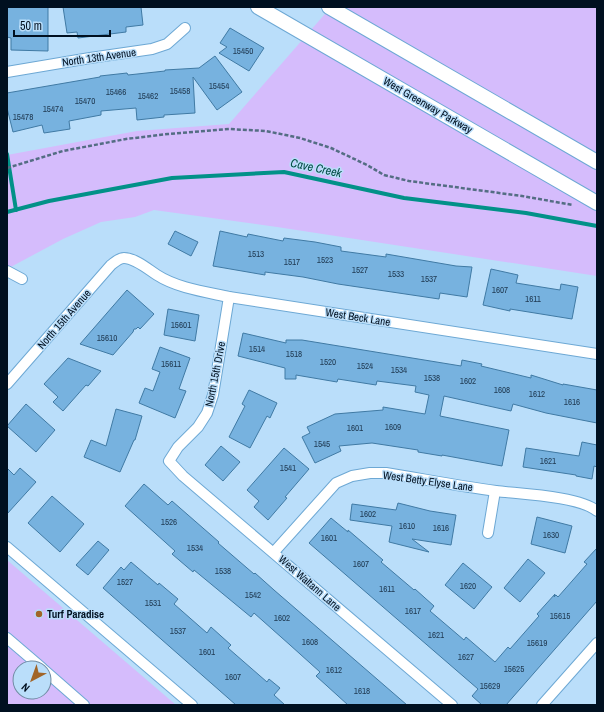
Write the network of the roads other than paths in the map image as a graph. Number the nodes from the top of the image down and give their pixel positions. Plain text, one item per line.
1 (258, 7) edge
2 (329, 7) edge
3 (186, 28) dead end
4 (7, 72) edge
5 (597, 162) edge
6 (597, 203) edge
7 (125, 258) joint
8 (7, 271) edge
9 (22, 279) dead end
10 (229, 297) junction
11 (597, 354) edge
12 (7, 384) edge
13 (169, 461) joint
14 (495, 490) junction
15 (597, 511) edge
16 (488, 533) dead end
17 (7, 547) edge
18 (274, 552) junction
19 (7, 638) edge
20 (597, 643) edge
21 (33, 660) edge
22 (52, 677) edge
23 (84, 705) edge
24 (192, 705) edge
25 (452, 705) edge
26 (542, 705) edge

1 - 6 main road, West Greenway Parkway
2 - 5 main road
3 - 4 street, North 13th Avenue
7 - 10 street, West Beck Lane
7 - 12 street, North 15th Avenue
8 - 9 street
10 - 11 street, West Beck Lane
10 - 13 street, North 15th Drive
13 - 18 street, West Waltann Lane
14 - 15 street, West Betty Elyse Lane
14 - 16 street
14 - 18 street, West Betty Elyse Lane
17 - 24 street
18 - 25 street, West Waltann Lane
19 - 21 street
20 - 26 street
22 - 23 street

